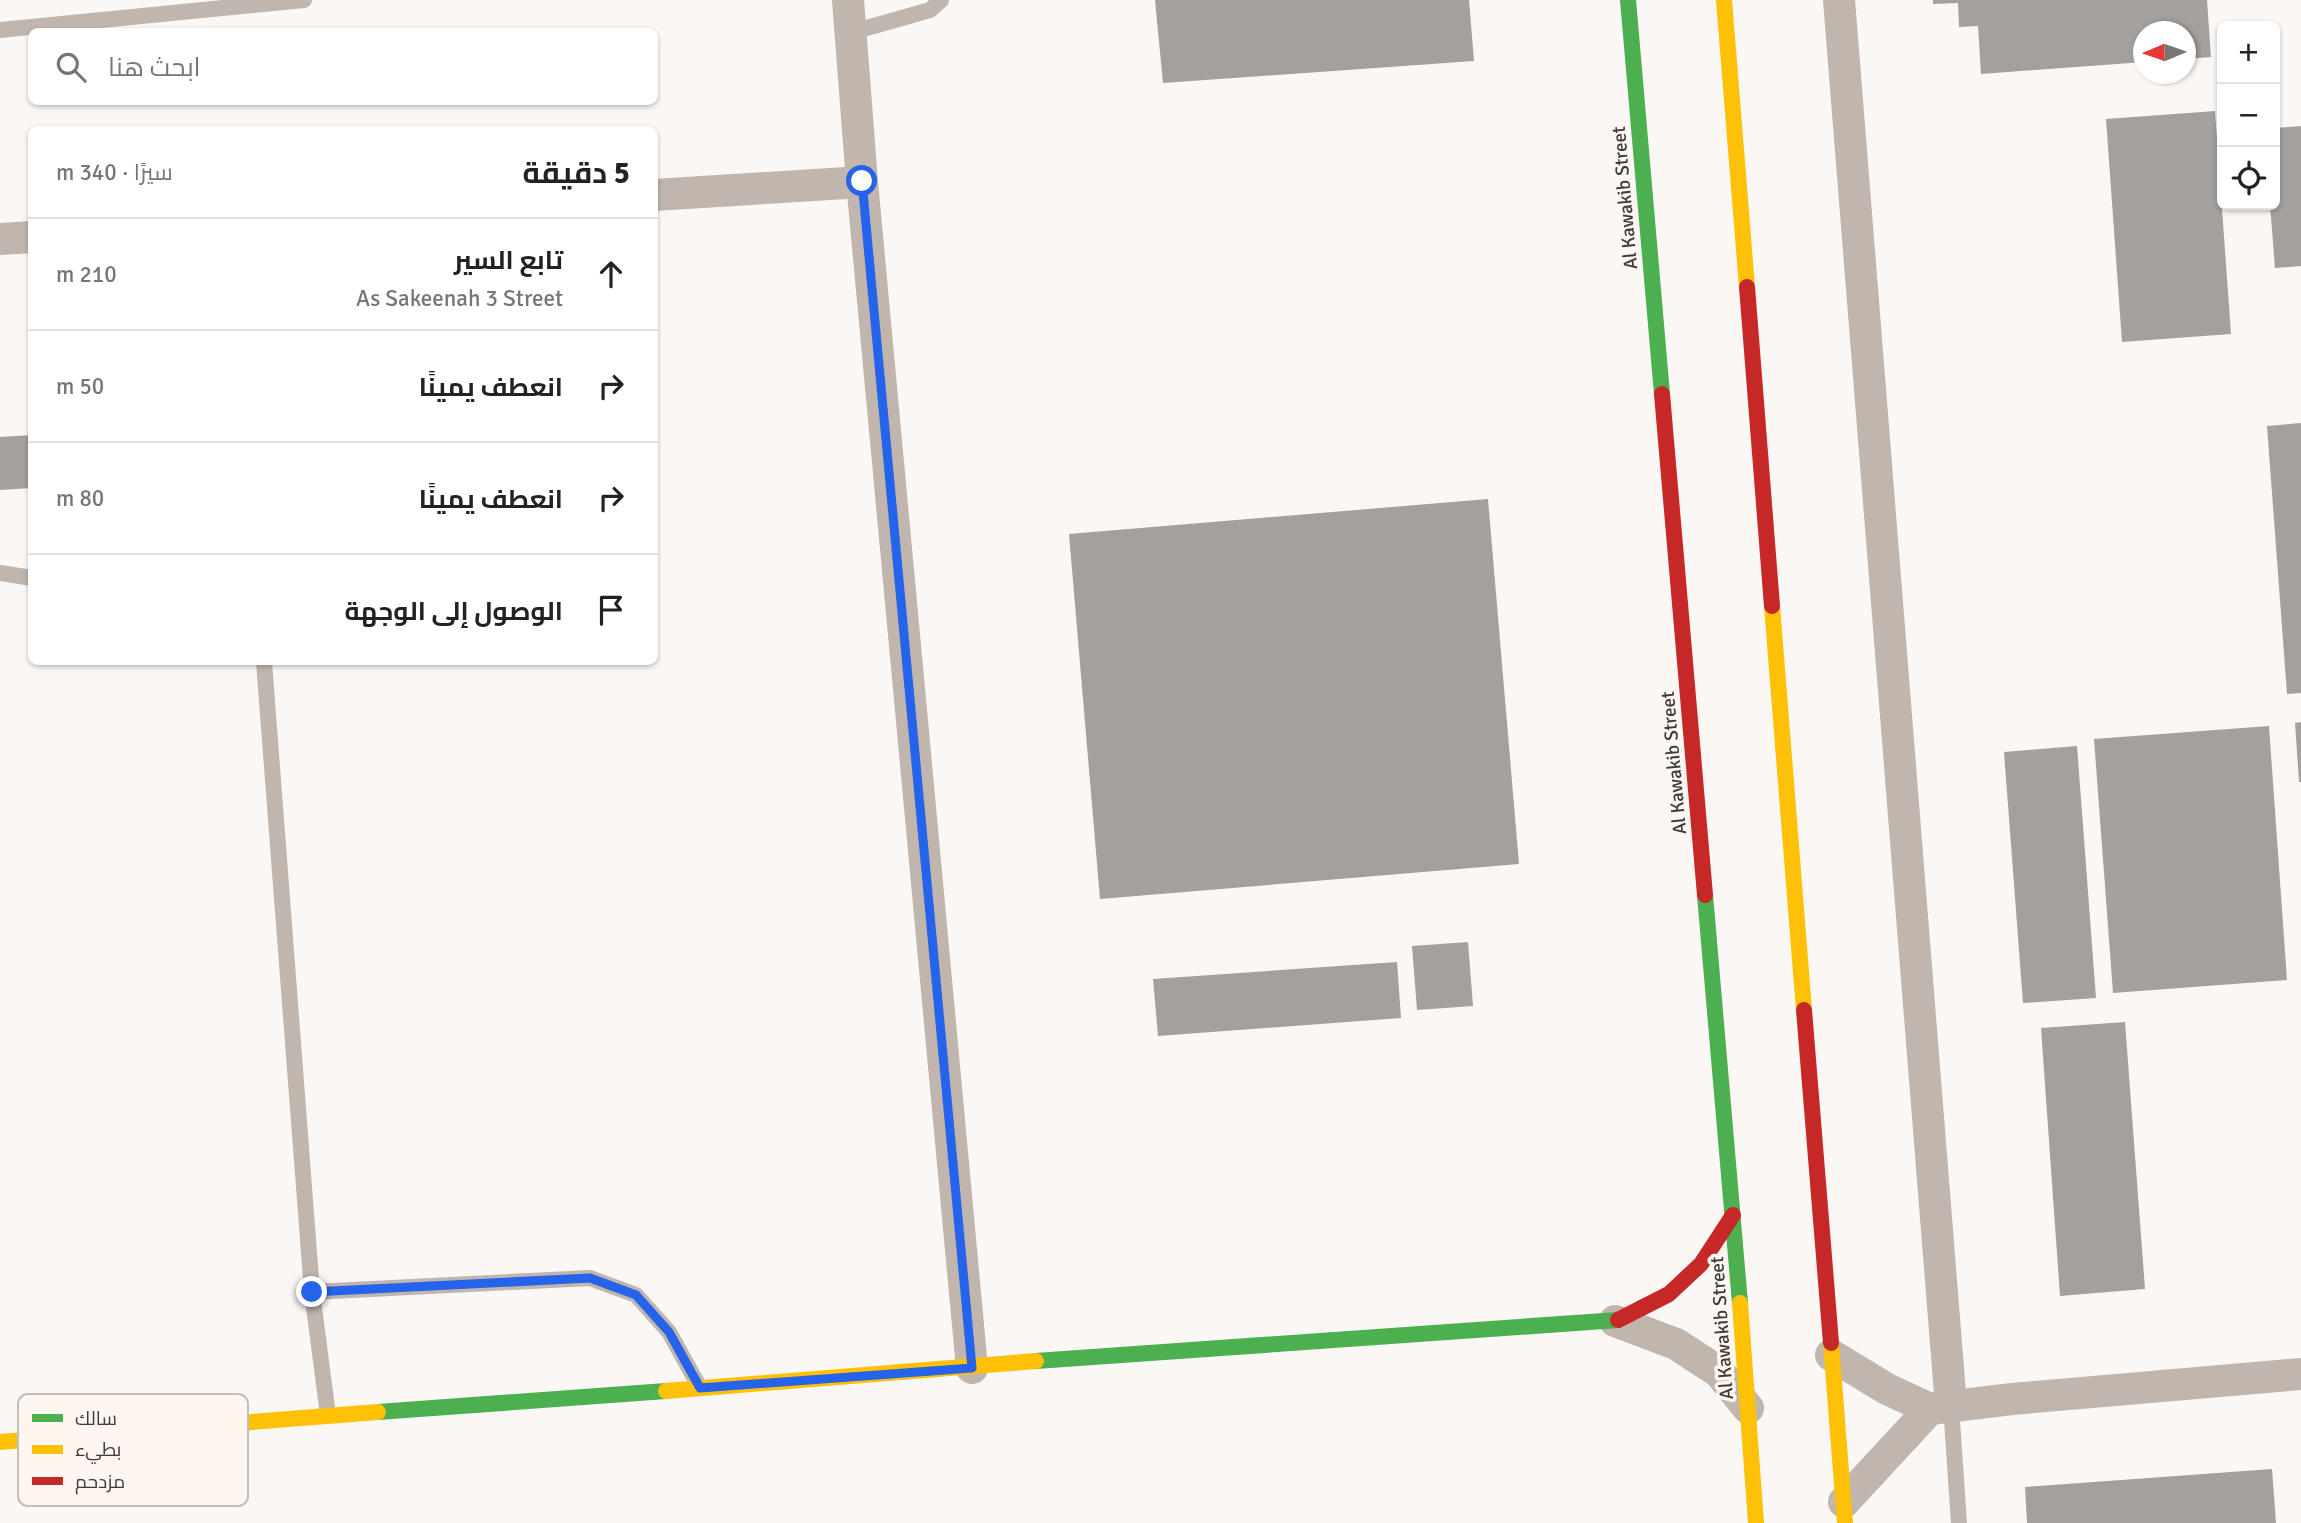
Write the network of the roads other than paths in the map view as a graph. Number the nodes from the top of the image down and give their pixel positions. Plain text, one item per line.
1 (304, 0) edge
2 (848, 0) edge
3 (941, 0) edge
4 (1628, 0) edge
5 (1724, 0) edge
6 (1839, 0) edge
7 (0, 30) edge
8 (849, 33) junction
9 (862, 181) junction
10 (658, 195) edge
11 (28, 237) edge
12 (0, 239) edge
13 (0, 573) edge
14 (28, 577) edge
15 (264, 665) edge
16 (1733, 1214) junction
17 (312, 1292) junction
18 (1615, 1321) junction
19 (1831, 1355) junction
20 (972, 1368) junction
21 (2301, 1374) edge
22 (700, 1388) junction
23 (1748, 1408) junction
24 (1940, 1408) junction
25 (328, 1415) junction
26 (248, 1422) edge
27 (18, 1441) edge
28 (0, 1442) edge
29 (1845, 1512) edge
30 (1756, 1523) edge
31 (1959, 1523) edge

1 - 7 lane
2 - 8 street
3 - 8 lane
4 - 16 street, Al Kawakib Street
5 - 19 street
6 - 24 street
8 - 9 street
9 - 10 street
9 - 20 street
11 - 12 street
13 - 14 lane
15 - 17 lane
16 - 18 street
16 - 23 street, Al Kawakib Street
17 - 22 lane
17 - 25 lane
18 - 20 street
18 - 23 street
19 - 24 street
19 - 29 street
20 - 22 street
21 - 24 street
22 - 25 street
23 - 30 street, Al Kawakib Street
24 - 29 street
24 - 31 lane
25 - 26 street
27 - 28 street

